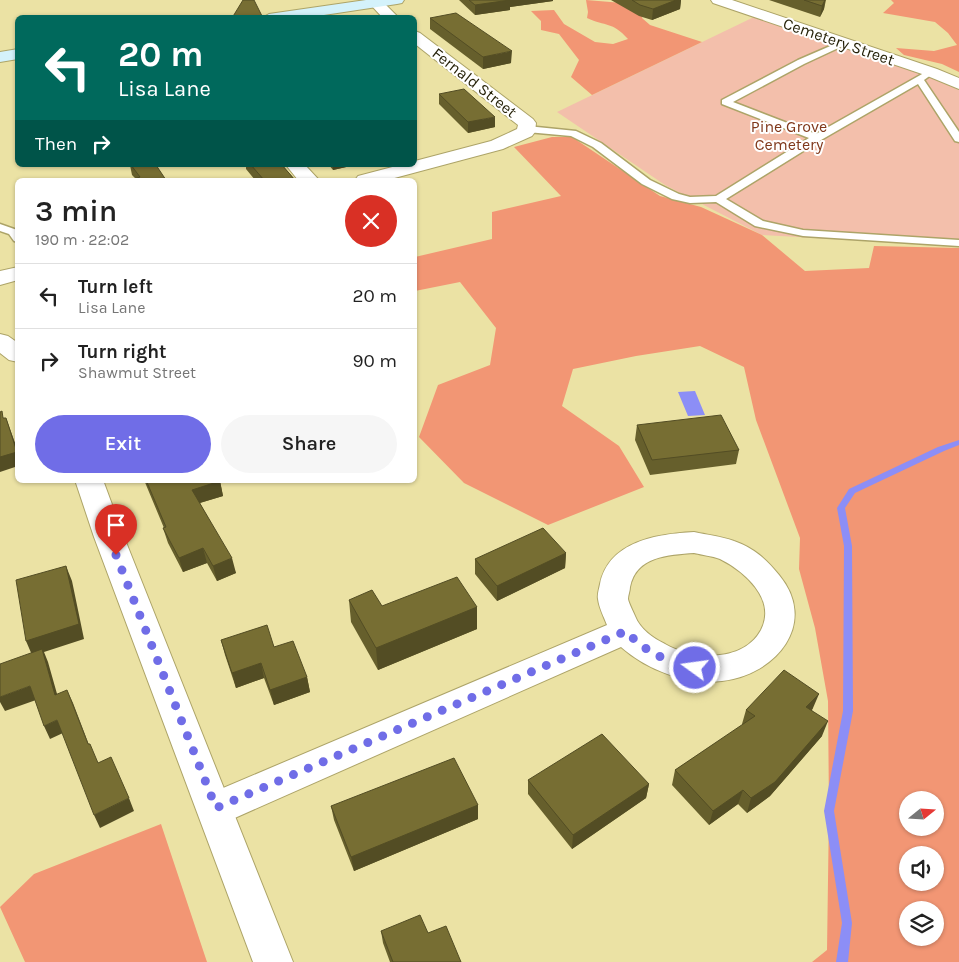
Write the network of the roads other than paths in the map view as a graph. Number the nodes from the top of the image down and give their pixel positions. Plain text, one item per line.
1 (397, 0) edge
2 (718, 0) edge
3 (376, 3) junction
4 (290, 15) edge
5 (389, 15) edge
6 (417, 38) edge
7 (845, 43) junction
8 (15, 54) edge
9 (0, 57) edge
10 (925, 76) junction
11 (959, 84) edge
12 (526, 130) junction
13 (818, 138) junction
14 (959, 139) edge
15 (417, 166) edge
16 (297, 167) edge
17 (414, 167) edge
18 (307, 178) edge
19 (373, 178) edge
20 (718, 198) junction
21 (0, 227) edge
22 (15, 235) edge
23 (959, 243) edge
24 (15, 274) edge
25 (0, 278) edge
26 (0, 341) edge
27 (15, 353) edge
28 (90, 483) edge
29 (626, 631) junction
30 (216, 808) junction
31 (273, 962) edge

1 - 3 main road
2 - 7 street, Cemetery Street
3 - 4 main road
3 - 5 street
6 - 12 street, Fernald Street
7 - 10 street, Cemetery Street
7 - 13 lane
8 - 9 main road
10 - 11 street, Cemetery Street
10 - 13 lane
10 - 14 lane
12 - 15 street
12 - 20 lane
13 - 20 lane
16 - 18 street
17 - 19 street
20 - 23 lane
21 - 22 lane
24 - 25 street
26 - 27 street
28 - 30 street
29 - 29 street
29 - 30 street
30 - 31 street

